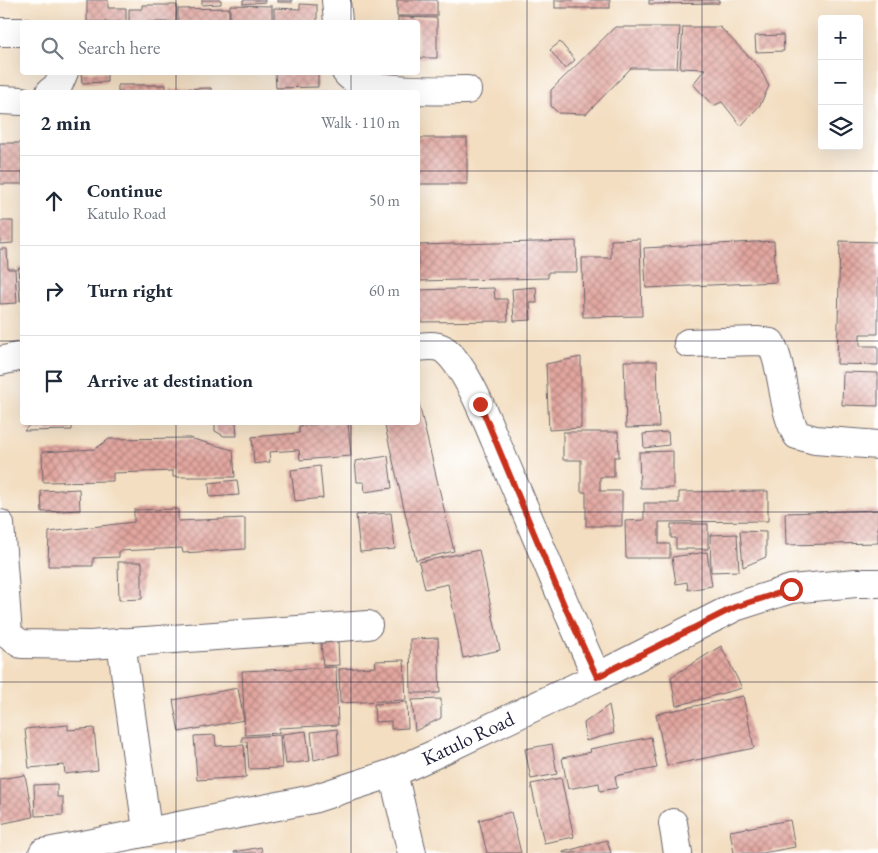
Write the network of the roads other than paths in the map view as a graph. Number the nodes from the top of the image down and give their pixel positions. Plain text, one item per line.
1 (336, 0) edge
2 (338, 20) edge
3 (0, 32) edge
4 (20, 32) edge
5 (63, 75) edge
6 (348, 75) edge
7 (53, 90) edge
8 (412, 90) edge
9 (420, 90) edge
10 (467, 90) dead end
11 (0, 100) edge
12 (20, 101) edge
13 (688, 343) dead end
14 (420, 347) edge
15 (20, 356) edge
16 (0, 361) edge
17 (878, 445) edge
18 (0, 524) edge
19 (878, 583) edge
20 (368, 625) dead end
21 (120, 642) junction
22 (597, 677) junction
23 (392, 773) junction
24 (673, 823) dead end
25 (147, 830) junction
26 (43, 853) edge
27 (412, 853) edge
28 (678, 853) edge

1 - 2 street
3 - 4 street
5 - 7 street
6 - 8 street
9 - 10 street
11 - 12 street
13 - 17 street
14 - 22 street
15 - 16 street
18 - 21 street
19 - 22 street, Katulo Road
20 - 21 street
21 - 25 street
22 - 23 street, Katulo Road
23 - 25 street, Katulo Road
23 - 27 street
24 - 28 street
25 - 26 street, Katulo Road

